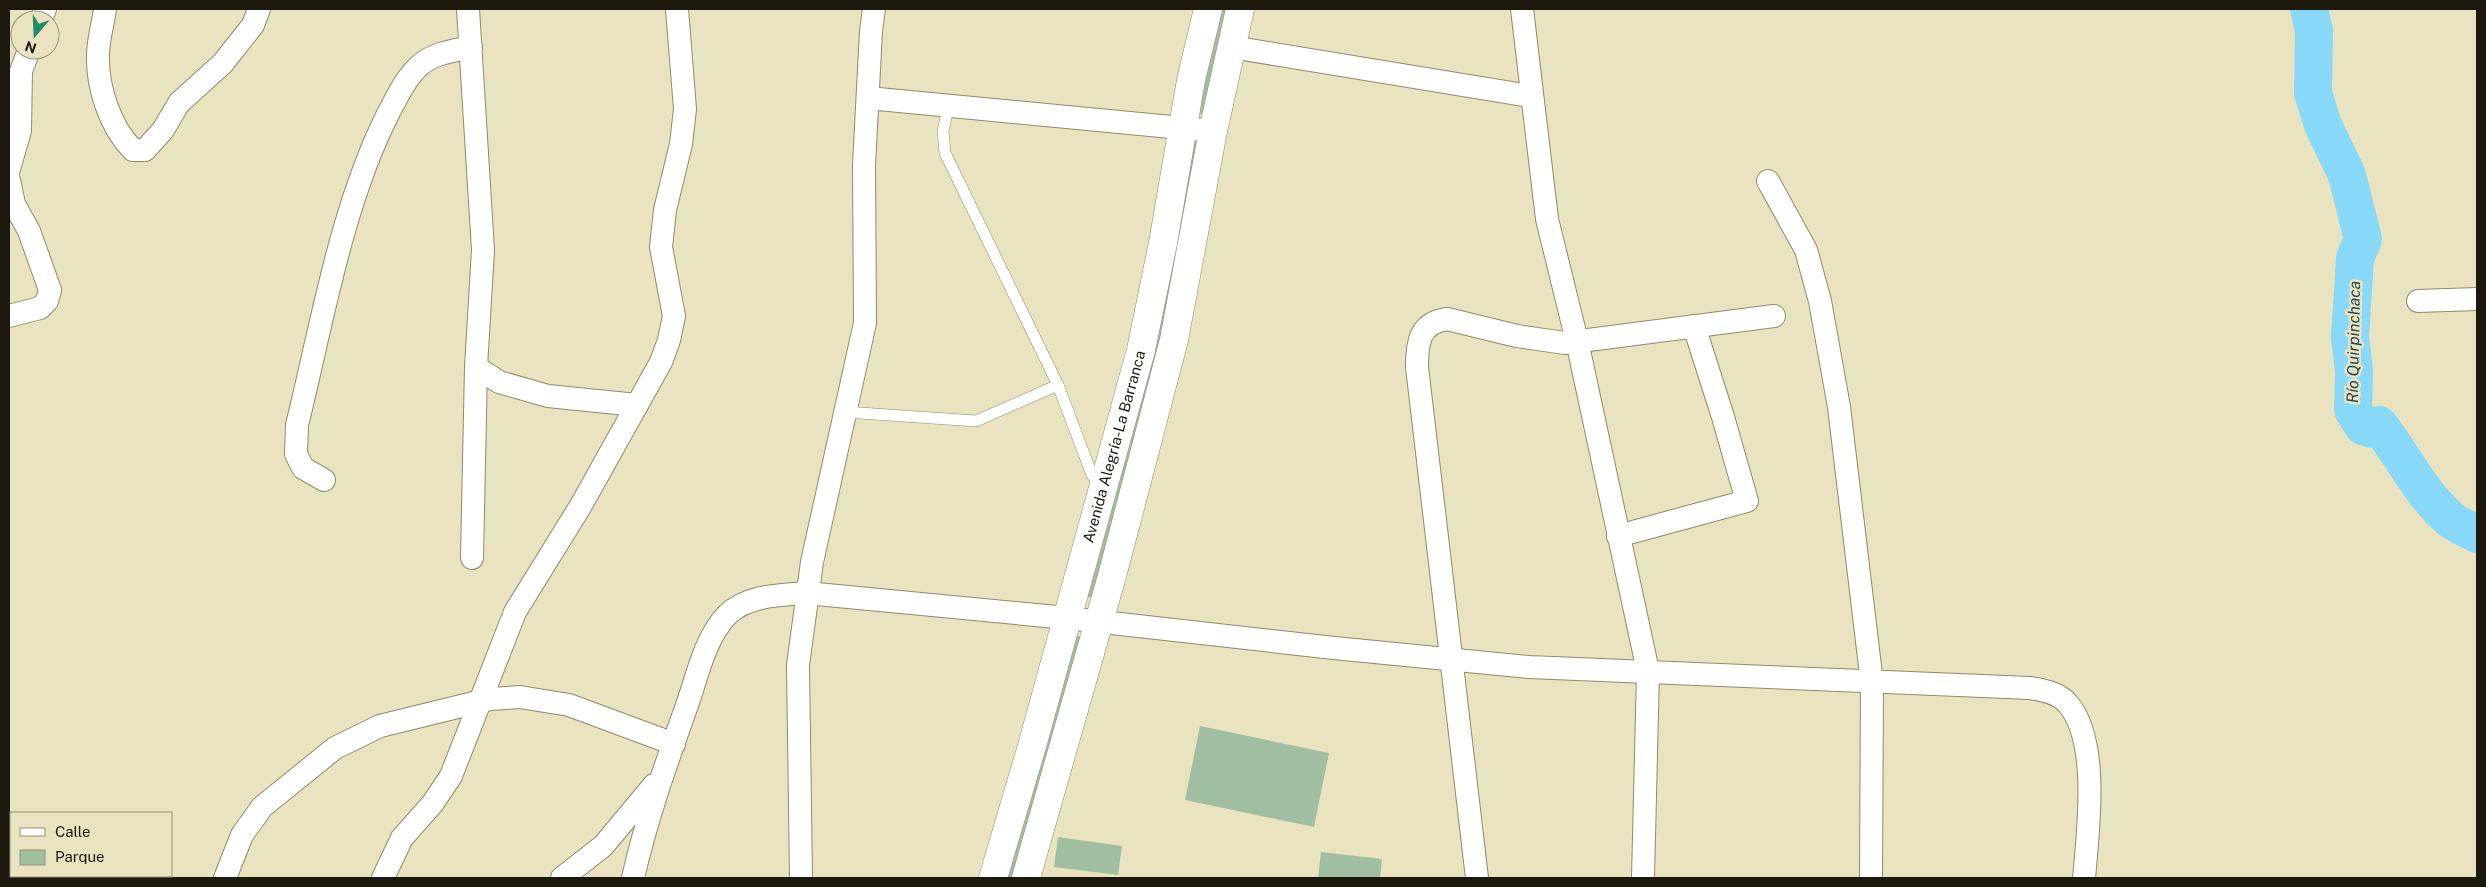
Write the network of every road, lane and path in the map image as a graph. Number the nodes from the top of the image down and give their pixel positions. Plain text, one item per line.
1 (105, 9) edge
2 (259, 9) edge
3 (468, 9) edge
4 (676, 9) edge
5 (874, 9) edge
6 (1208, 9) edge
7 (1240, 9) edge
8 (1522, 9) edge
9 (471, 47) junction
10 (1231, 47) junction
11 (25, 60) edge
12 (1530, 96) junction
13 (868, 98) junction
14 (949, 104) junction
15 (1182, 128) junction
16 (1213, 130) junction
17 (9, 169) edge
18 (9, 180) edge
19 (1768, 180) dead end
20 (2477, 299) edge
21 (2418, 301) dead end
22 (9, 316) edge
23 (1774, 316) dead end
24 (1694, 326) junction
25 (1577, 341) junction
26 (476, 367) junction
27 (1058, 385) junction
28 (637, 405) junction
29 (845, 412) junction
30 (324, 480) dead end
31 (1104, 485) junction
32 (1618, 536) junction
33 (472, 558) dead end
34 (806, 592) junction
35 (1066, 618) junction
36 (1098, 623) junction
37 (1451, 660) junction
38 (1648, 671) junction
39 (1872, 683) junction
40 (479, 702) junction
41 (674, 744) junction
42 (662, 775) junction
43 (225, 878) edge
44 (383, 878) edge
45 (562, 878) edge
46 (633, 878) edge
47 (801, 878) edge
48 (992, 878) edge
49 (1026, 878) edge
50 (1477, 878) edge
51 (1643, 878) edge
52 (1871, 878) edge
53 (2084, 878) edge

1 - 2 street
3 - 9 street
4 - 28 street
5 - 13 street
6 - 15 main road, Avenida Alegría-La Barranca
7 - 10 main road, Avenida Alegría-La Barranca
8 - 12 street
9 - 26 street
9 - 30 street
10 - 12 street
10 - 16 main road, Avenida Alegría-La Barranca
11 - 17 street
12 - 25 street
13 - 14 street
13 - 29 street
14 - 15 street
14 - 27 lane
15 - 16 street
15 - 31 main road, Avenida Alegría-La Barranca
16 - 36 main road, Avenida Alegría-La Barranca
18 - 22 street
19 - 39 street
20 - 21 street
23 - 24 street
24 - 25 street
24 - 32 street
25 - 32 street
25 - 37 street
26 - 28 street
26 - 33 street
27 - 29 lane
27 - 31 lane
28 - 40 street
29 - 34 street
31 - 35 main road, Avenida Alegría-La Barranca
32 - 38 street
34 - 35 street
34 - 41 street
34 - 47 street
35 - 36 street
35 - 48 main road, Avenida Alegría-La Barranca
36 - 37 street
36 - 49 main road, Avenida Alegría-La Barranca
37 - 38 street
37 - 50 street
38 - 39 street
38 - 51 street
39 - 52 street
39 - 53 street
40 - 41 street
40 - 43 street
40 - 44 street
41 - 42 street
42 - 45 street
42 - 46 street

